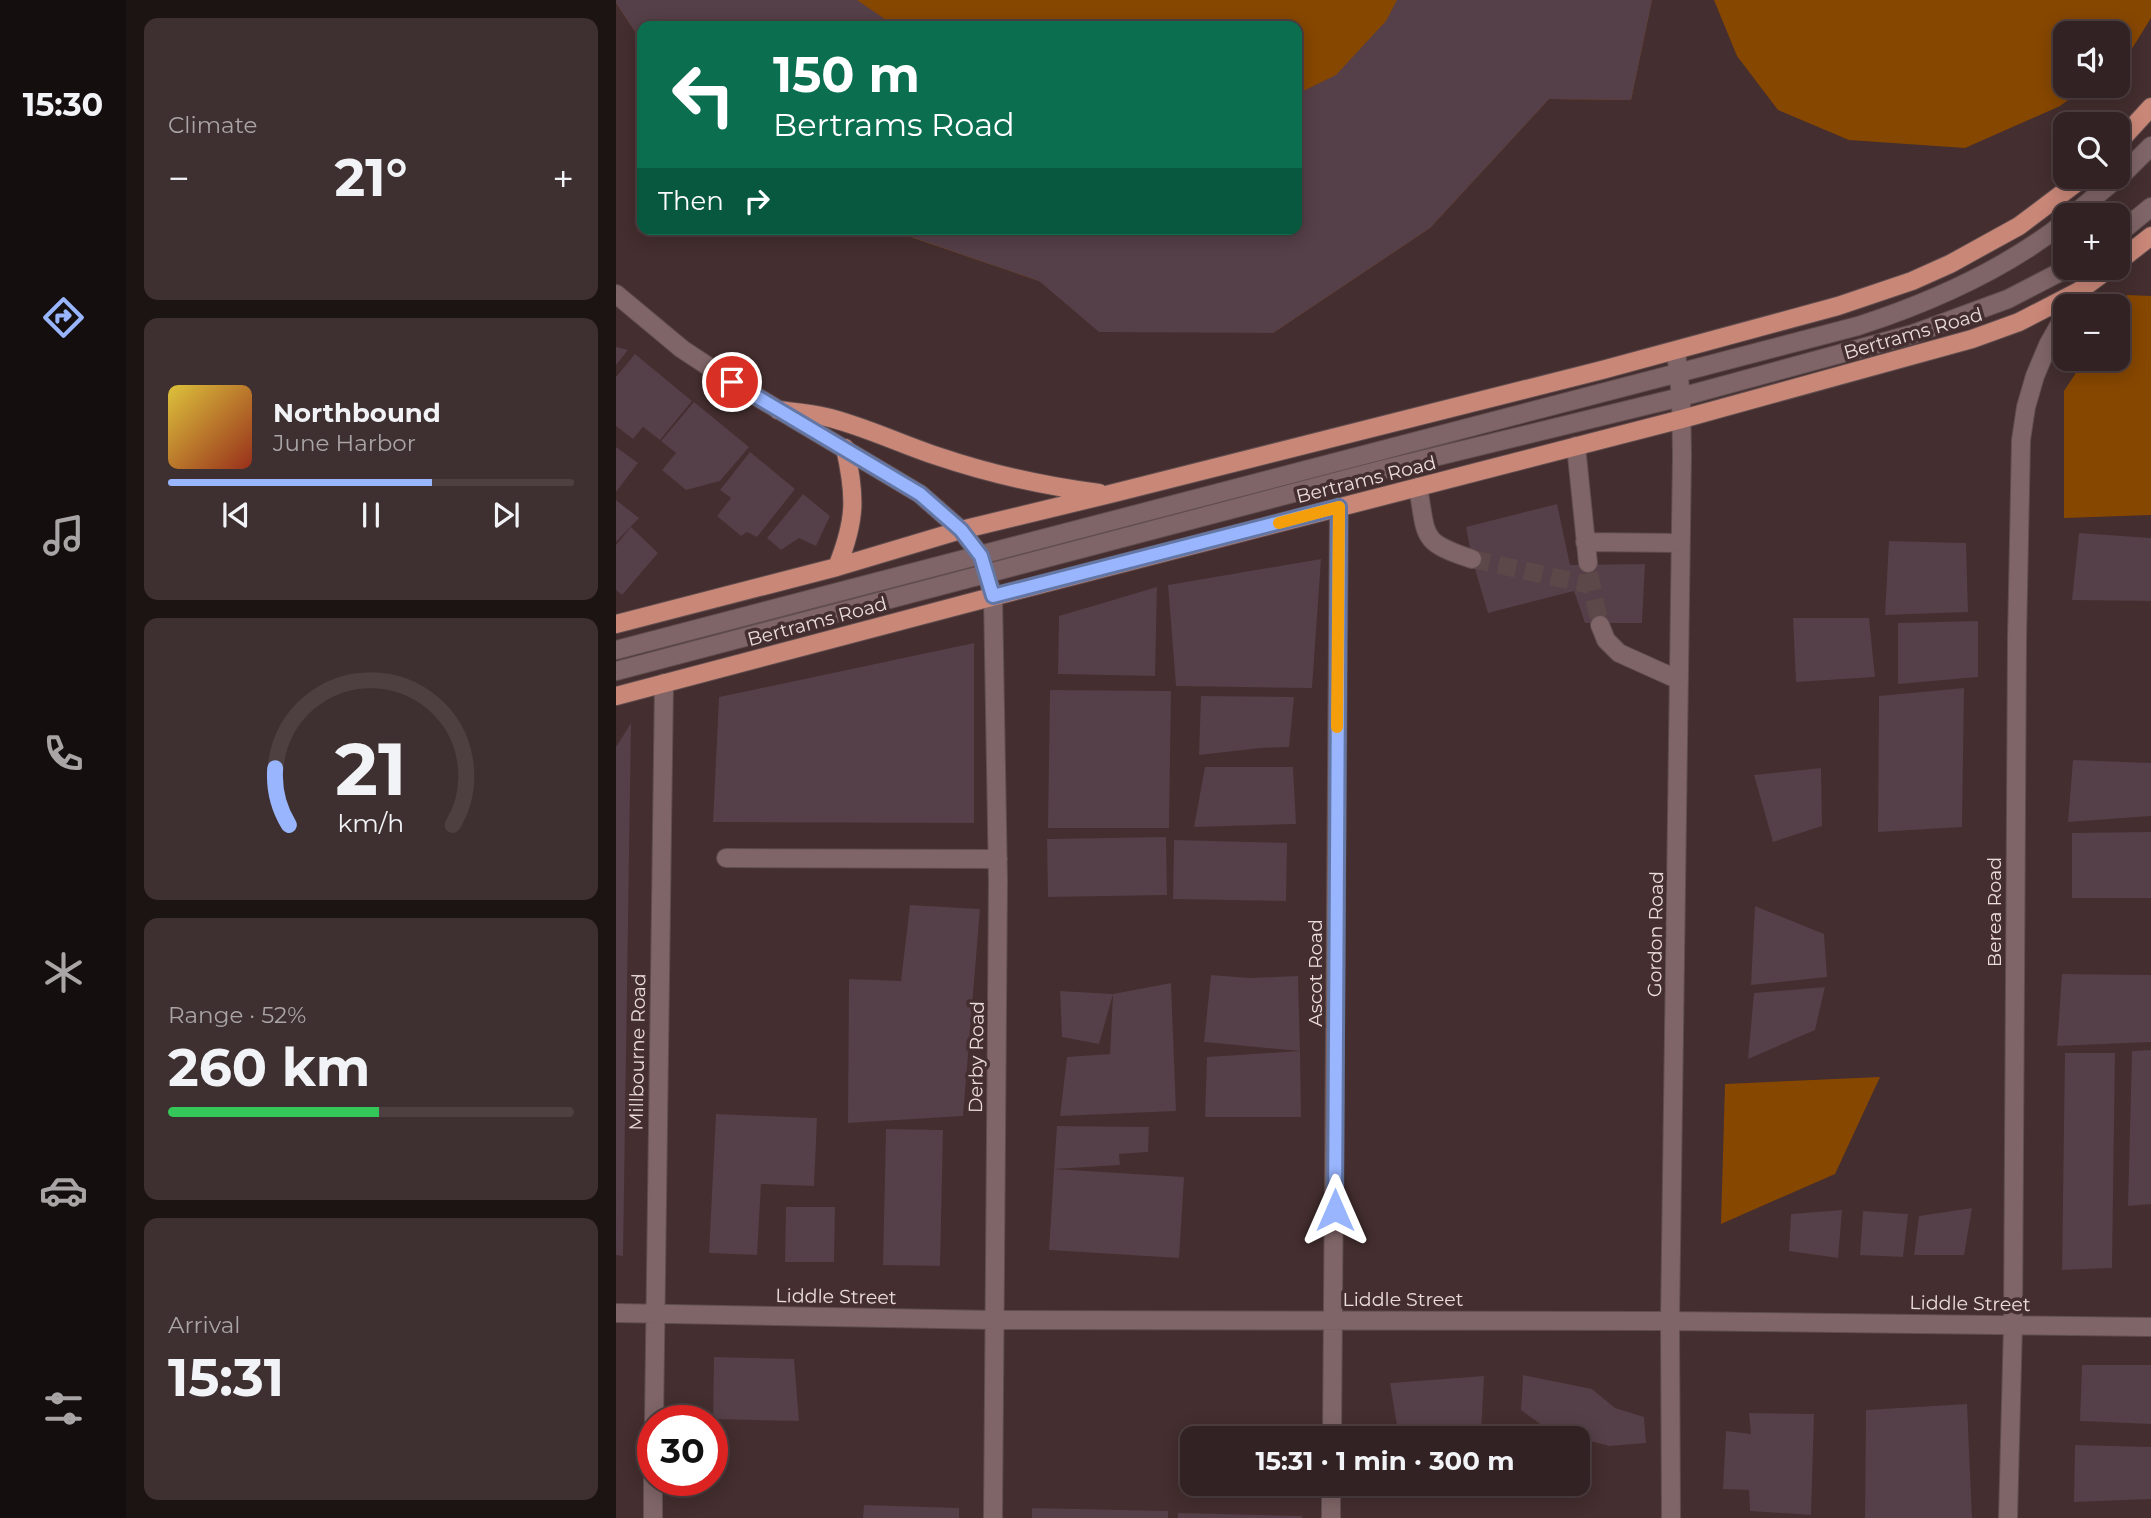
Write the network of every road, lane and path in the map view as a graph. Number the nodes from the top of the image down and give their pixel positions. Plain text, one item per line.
1 (2151, 107) edge
2 (2130, 130) edge
3 (2151, 146) edge
4 (2068, 189) edge
5 (2087, 203) edge
6 (2151, 207) edge
7 (2130, 224) edge
8 (2053, 230) edge
9 (2151, 236) edge
10 (2130, 253) edge
11 (2053, 276) edge
12 (2096, 280) edge
13 (616, 293) edge
14 (2081, 294) edge
15 (2053, 308) edge
16 (2053, 336) edge
17 (1676, 351) junction
18 (1679, 373) junction
19 (1681, 397) junction
20 (778, 410) junction
21 (1682, 419) junction
22 (1576, 446) junction
23 (845, 448) junction
24 (1418, 487) junction
25 (1110, 494) junction
26 (1339, 507) junction
27 (961, 530) junction
28 (1585, 542) junction
29 (1681, 543) junction
30 (981, 556) junction
31 (1472, 559) tunnel mouth
32 (1588, 563) tunnel mouth
33 (837, 567) junction
34 (987, 575) junction
35 (993, 596) junction
36 (616, 624) edge
37 (1600, 625) tunnel mouth
38 (616, 650) edge
39 (616, 671) edge
40 (1679, 680) junction
41 (664, 683) junction
42 (616, 696) edge
43 (726, 858) dead end
44 (998, 859) junction
45 (616, 1313) edge
46 (655, 1314) junction
47 (994, 1320) junction
48 (1334, 1321) junction
49 (1670, 1321) junction
50 (2012, 1325) junction
51 (2151, 1327) edge
52 (654, 1405) edge
53 (1332, 1426) edge
54 (653, 1496) edge
55 (1331, 1496) edge
56 (653, 1518) edge
57 (993, 1518) edge
58 (1331, 1518) edge
59 (1671, 1518) edge
60 (2008, 1518) edge

1 - 2 main road
3 - 5 street
4 - 17 main road
6 - 7 street
8 - 18 street
9 - 10 main road
11 - 19 street
12 - 14 main road, Bertrams Road
13 - 20 street
15 - 21 main road, Bertrams Road
16 - 50 street, Berea Road
17 - 18 street, Gordon Road
17 - 25 main road
18 - 19 street, Gordon Road
18 - 30 street
19 - 21 street, Gordon Road
19 - 34 street
20 - 23 street
20 - 25 main road
21 - 22 main road, Bertrams Road
21 - 29 street, Gordon Road
22 - 24 main road, Bertrams Road
22 - 28 street
23 - 27 street
23 - 33 main road
24 - 26 main road, Bertrams Road
24 - 31 street
25 - 27 main road
26 - 35 main road, Bertrams Road
26 - 48 street, Ascot Road
27 - 30 street
27 - 33 main road
28 - 29 street
28 - 32 street
29 - 40 street, Gordon Road
30 - 34 street, Derby Road
30 - 38 street
33 - 36 main road
34 - 35 street, Derby Road
34 - 39 street
35 - 41 main road, Bertrams Road
35 - 44 street, Derby Road
37 - 40 street
40 - 49 street, Gordon Road
41 - 42 main road, Bertrams Road
41 - 46 street, Millbourne Road
43 - 44 street
44 - 47 street, Derby Road
45 - 46 street, Liddle Street
46 - 47 street, Liddle Street
46 - 52 street, Millbourne Road
47 - 48 street, Liddle Street
47 - 57 street, Derby Road
48 - 49 street, Liddle Street
48 - 53 street, Ascot Road
49 - 50 street, Liddle Street
49 - 59 street, Gordon Road
50 - 51 street, Liddle Street
50 - 60 street, Berea Road
54 - 56 street
55 - 58 street

